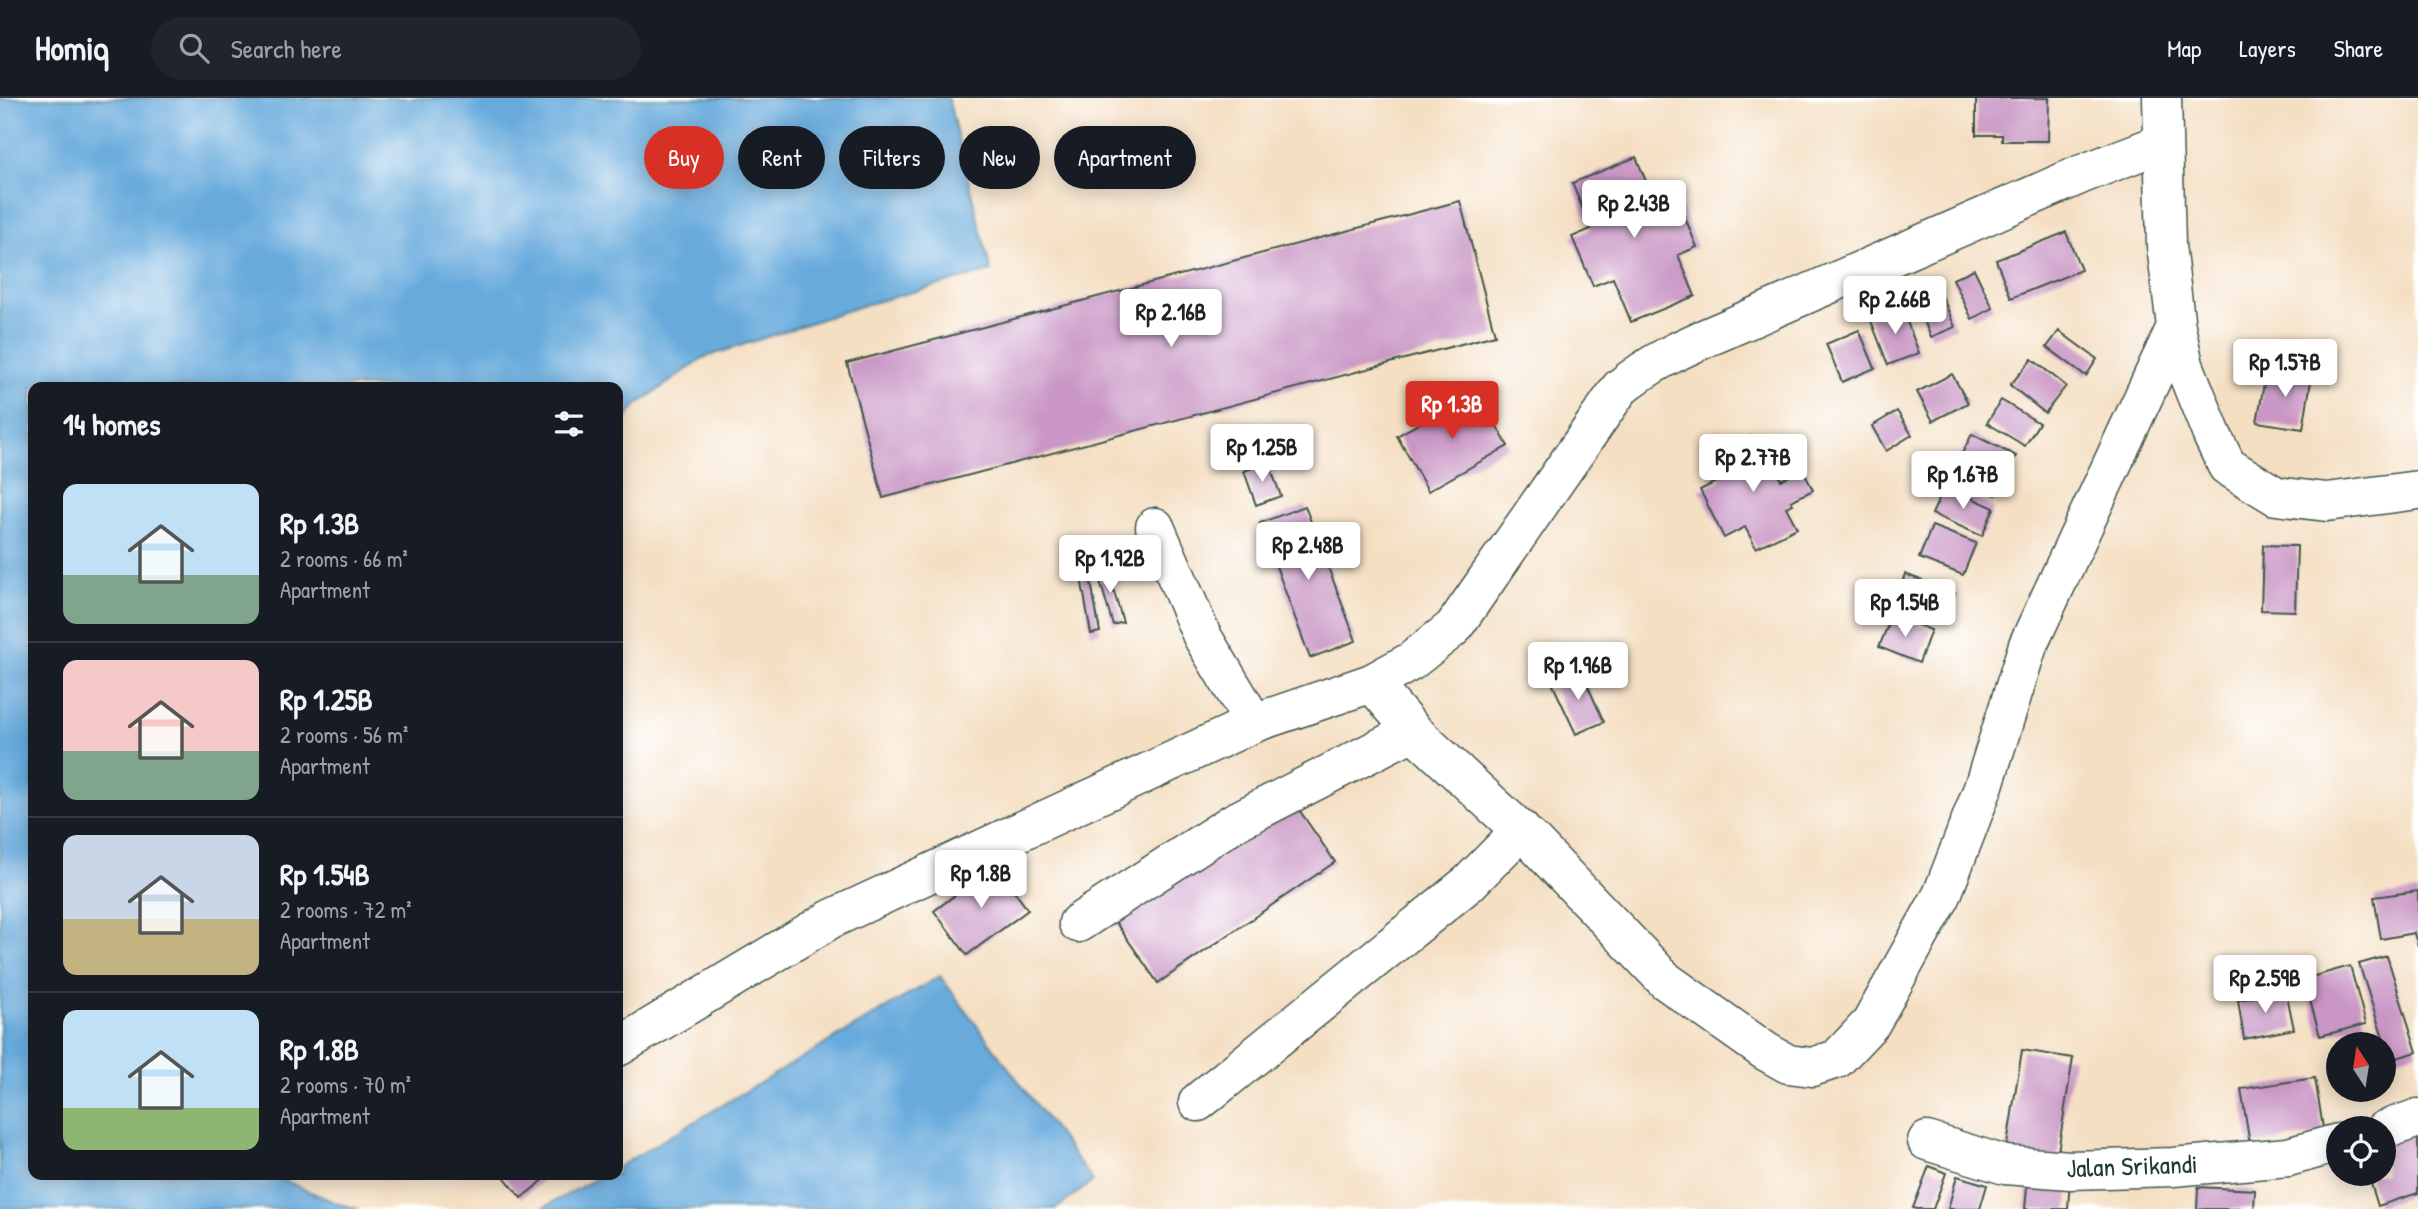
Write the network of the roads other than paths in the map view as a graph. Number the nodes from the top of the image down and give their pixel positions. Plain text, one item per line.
1 (2162, 98) edge
2 (2162, 143) junction
3 (2176, 327) junction
4 (2418, 490) edge
5 (1155, 527) dead end
6 (1372, 683) junction
7 (1254, 723) junction
8 (1413, 731) junction
9 (1521, 831) junction
10 (1078, 923) dead end
11 (623, 1044) edge
12 (1198, 1102) dead end
13 (2418, 1118) edge
14 (2396, 1126) edge
15 (1927, 1141) dead end
16 (2326, 1146) edge

1 - 2 street
2 - 3 street
2 - 6 street
3 - 4 street
3 - 9 street
5 - 7 street
6 - 7 street
6 - 8 street
7 - 11 street
8 - 9 street
8 - 10 street
9 - 12 street
13 - 14 street
15 - 16 street, Jalan Srikandi

